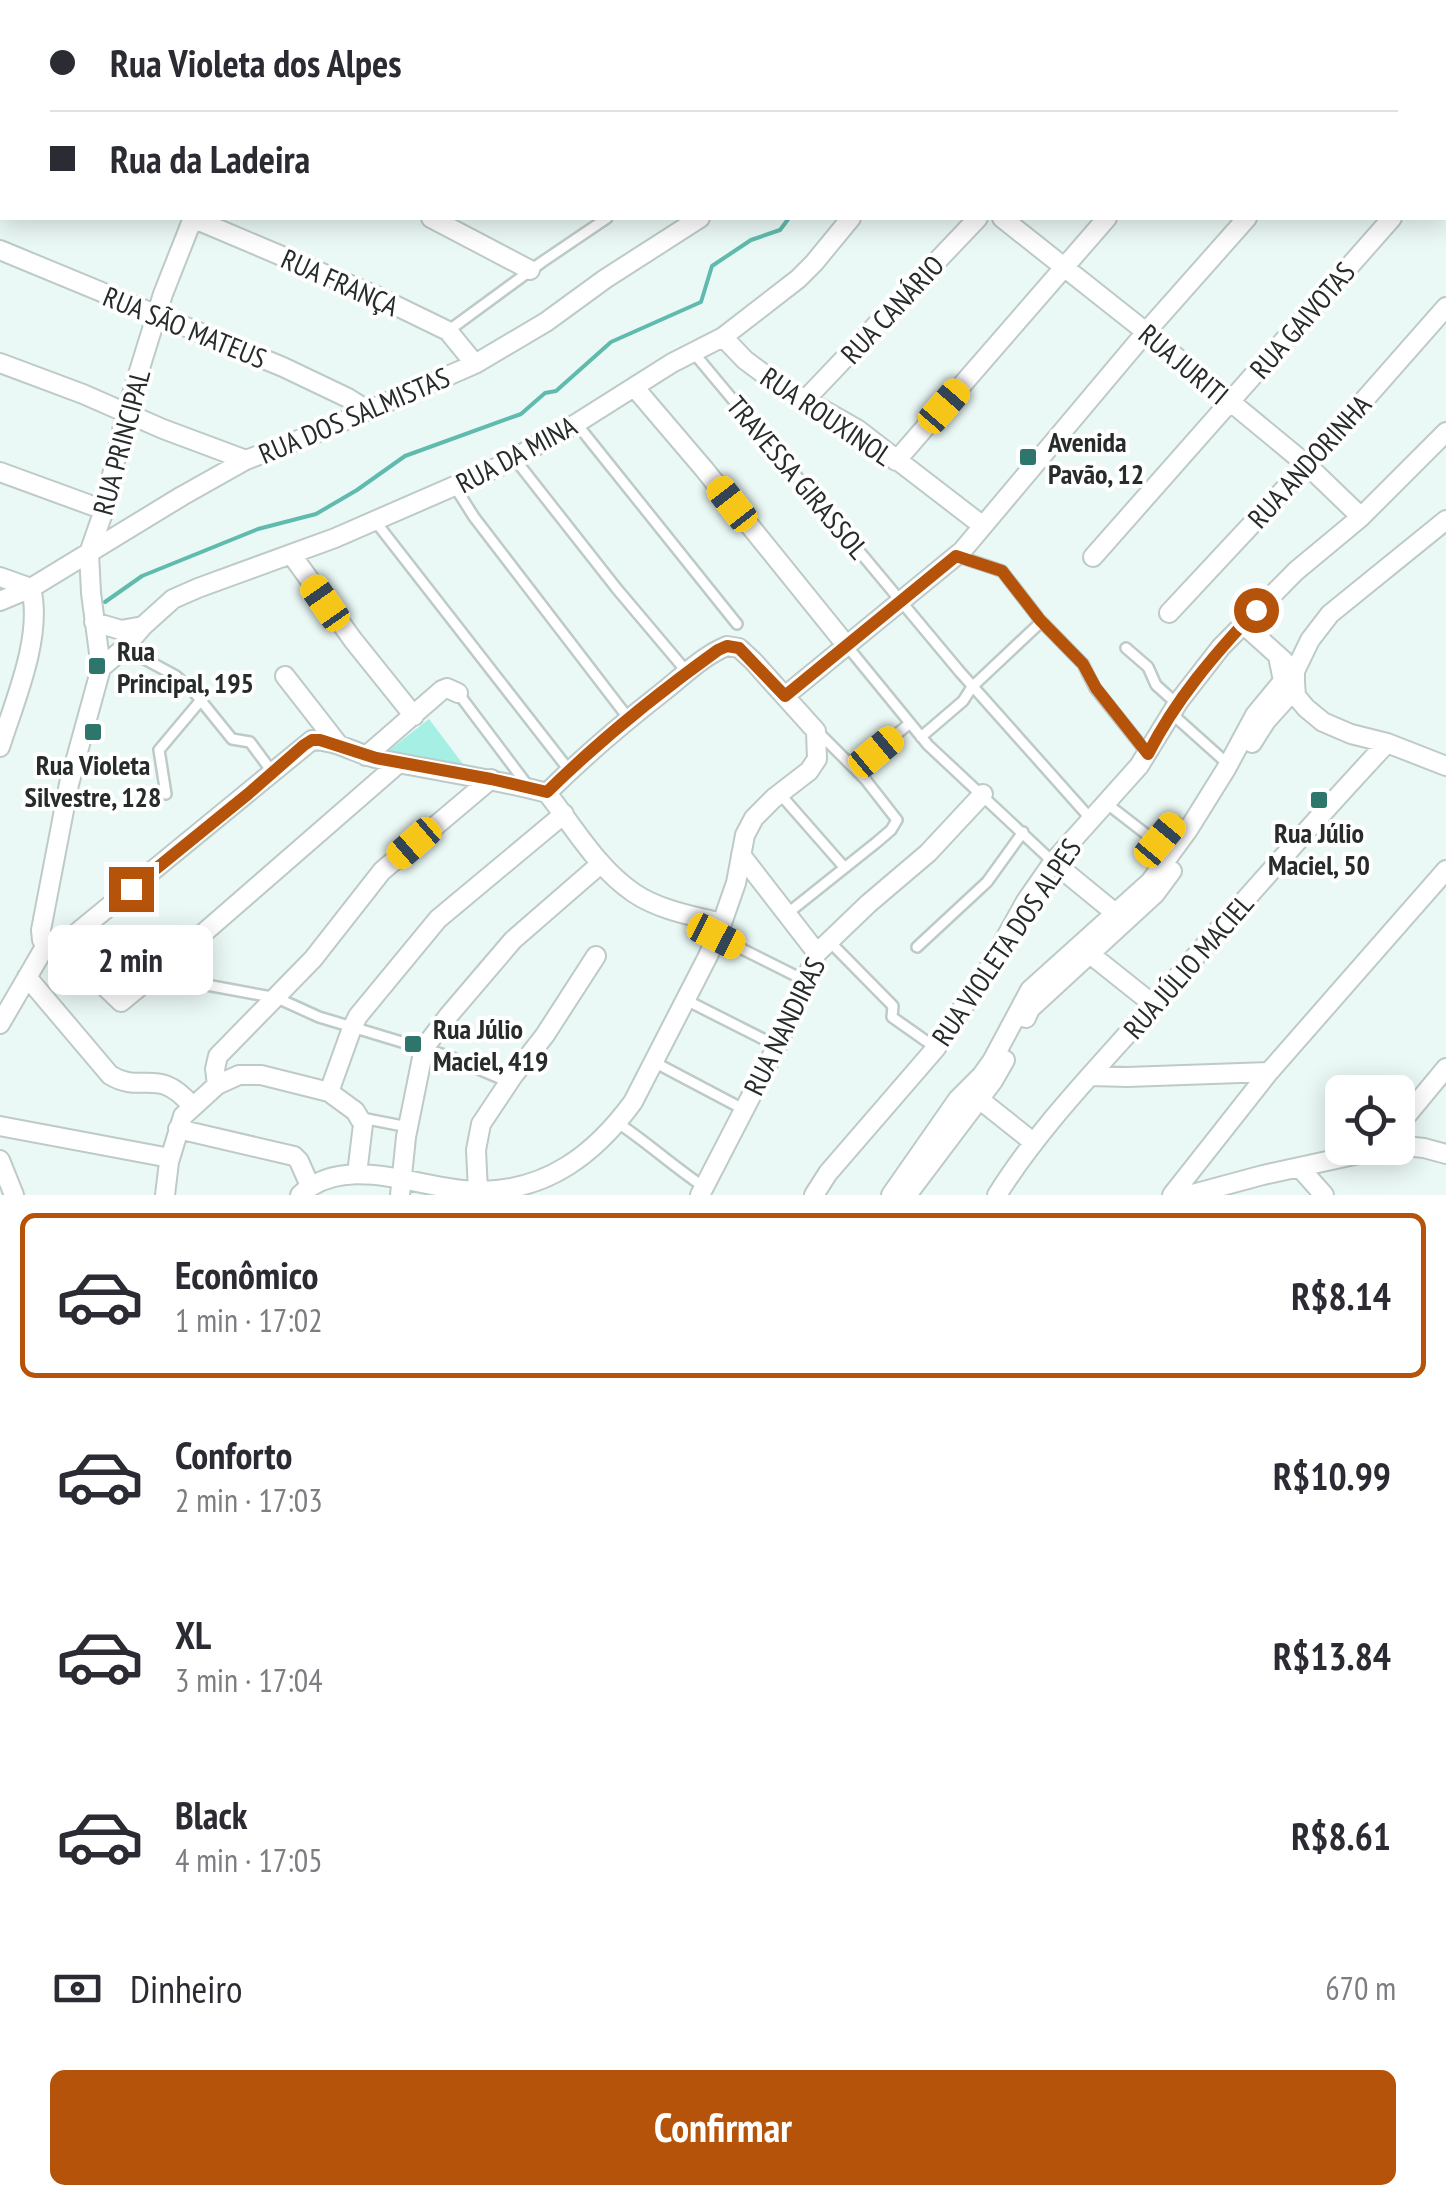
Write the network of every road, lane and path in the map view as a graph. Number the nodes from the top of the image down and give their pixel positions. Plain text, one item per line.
1 (192, 220) edge
2 (198, 220) edge
3 (435, 220) edge
4 (604, 220) edge
5 (697, 220) edge
6 (849, 220) edge
7 (976, 220) edge
8 (1005, 220) edge
9 (1104, 220) edge
10 (1244, 220) edge
11 (1390, 220) edge
12 (0, 250) edge
13 (1064, 266) junction
14 (530, 270) junction
15 (1446, 307) edge
16 (157, 316) junction
17 (448, 331) junction
18 (1146, 332) junction
19 (723, 337) junction
20 (693, 352) junction
21 (0, 363) edge
22 (474, 364) junction
23 (635, 388) junction
24 (806, 400) junction
25 (1230, 402) junction
26 (367, 410) junction
27 (126, 413) junction
28 (576, 423) junction
29 (1446, 432) edge
30 (514, 458) junction
31 (246, 460) junction
32 (896, 461) junction
33 (1307, 465) junction
34 (0, 472) edge
35 (455, 487) junction
36 (104, 510) junction
37 (1361, 517) junction
38 (375, 520) junction
39 (1446, 520) edge
40 (983, 526) junction
41 (89, 554) junction
42 (291, 554) junction
43 (956, 556) junction
44 (1093, 558) dead end
45 (0, 577) edge
46 (30, 588) junction
47 (0, 601) edge
48 (902, 602) junction
49 (1169, 613) dead end
50 (94, 622) junction
51 (736, 624) dead end
52 (1039, 624) junction
53 (1243, 624) junction
54 (143, 626) junction
55 (848, 646) junction
56 (124, 648) junction
57 (1126, 648) dead end
58 (1278, 656) junction
59 (100, 666) junction
60 (686, 672) junction
61 (1295, 674) junction
62 (285, 676) dead end
63 (972, 687) junction
64 (458, 693) joint
65 (785, 696) junction
66 (1280, 696) junction
67 (201, 700) junction
68 (1174, 708) junction
69 (414, 716) junction
70 (629, 718) junction
71 (1260, 718) junction
72 (910, 723) junction
73 (816, 731) junction
74 (921, 736) junction
75 (1386, 743) junction
76 (338, 745) junction
77 (0, 747) edge
78 (1148, 754) junction
79 (366, 756) junction
80 (399, 763) junction
81 (1229, 764) junction
82 (1446, 766) edge
83 (854, 769) junction
84 (569, 770) junction
85 (273, 772) junction
86 (491, 779) junction
87 (539, 790) junction
88 (780, 793) junction
89 (166, 794) dead end
90 (983, 794) junction
91 (1106, 803) junction
92 (564, 814) junction
93 (1091, 819) junction
94 (1022, 832) junction
95 (1188, 839) junction
96 (741, 854) junction
97 (1053, 862) junction
98 (596, 866) dead end
99 (844, 867) junction
100 (1446, 870) edge
101 (1114, 912) junction
102 (788, 913) junction
103 (719, 929) junction
104 (1097, 939) junction
105 (54, 945) junction
106 (823, 947) junction
107 (917, 947) dead end
108 (596, 956) dead end
109 (158, 972) junction
110 (27, 977) junction
111 (806, 981) junction
112 (277, 998) junction
113 (686, 1000) junction
114 (1154, 1004) junction
115 (0, 1024) edge
116 (352, 1028) junction
117 (1008, 1042) junction
118 (777, 1046) junction
119 (424, 1048) junction
120 (936, 1048) junction
121 (654, 1062) junction
122 (1446, 1068) edge
123 (1269, 1072) junction
124 (1091, 1076) junction
125 (509, 1082) junction
126 (217, 1085) junction
127 (329, 1092) junction
128 (979, 1099) junction
129 (1415, 1105) edge
130 (192, 1106) junction
131 (743, 1109) junction
132 (360, 1118) junction
133 (618, 1123) junction
134 (0, 1126) edge
135 (408, 1127) junction
136 (178, 1129) junction
137 (1033, 1142) junction
138 (1415, 1147) edge
139 (1446, 1154) edge
140 (170, 1158) junction
141 (0, 1160) edge
142 (1325, 1162) edge
143 (1300, 1168) junction
144 (357, 1174) junction
145 (400, 1188) edge
146 (305, 1190) edge
147 (478, 1191) junction
148 (702, 1191) edge
149 (14, 1195) edge
150 (164, 1195) edge
151 (814, 1195) edge
152 (891, 1195) edge
153 (907, 1195) edge
154 (997, 1195) edge
155 (1172, 1195) edge
156 (1189, 1195) edge
157 (1324, 1195) edge

1 - 16 street, RUA PRINCIPAL
2 - 17 street, RUA FRANÇA
3 - 14 street
4 - 14 lane
5 - 22 street, RUA DOS SALMISTAS
6 - 19 street, RUA DA MINA
7 - 24 street, RUA CANÁRIO
8 - 13 street, RUA JURITI
9 - 13 street
10 - 18 street
11 - 25 street, RUA GAIVOTAS
12 - 16 street, RUA SÃO MATEUS
13 - 18 street, RUA JURITI
13 - 32 street
14 - 17 lane
15 - 33 street, RUA ANDORINHA
16 - 26 street, RUA SÃO MATEUS
16 - 27 street, RUA PRINCIPAL
17 - 22 street, RUA FRANÇA
18 - 25 street, RUA JURITI
18 - 40 street
19 - 20 street, RUA DA MINA
19 - 24 street, RUA ROUXINOL
20 - 23 street, RUA DA MINA
20 - 48 lane, TRAVESSA GIRASSOL
21 - 27 street
22 - 26 street, RUA DOS SALMISTAS
23 - 28 street, RUA DA MINA
23 - 55 street
24 - 32 street, RUA ROUXINOL
25 - 33 street, RUA JURITI
25 - 44 street, RUA GAIVOTAS
26 - 31 street, RUA DOS SALMISTAS
27 - 31 street
27 - 36 street, RUA PRINCIPAL
28 - 30 street, RUA DA MINA
28 - 51 lane
29 - 37 street, RUA VIOLETA DOS ALPES
30 - 35 street, RUA DA MINA
30 - 60 lane
31 - 41 street, RUA DOS SALMISTAS
32 - 40 street, RUA ROUXINOL
33 - 37 street, RUA JURITI
33 - 49 street, RUA ANDORINHA
34 - 36 street
35 - 38 street, RUA DA MINA
35 - 70 lane
36 - 41 street, RUA PRINCIPAL
37 - 53 street, RUA VIOLETA DOS ALPES
38 - 42 street, RUA DA MINA
38 - 84 lane
39 - 61 street
40 - 43 street
41 - 46 street, RUA DOS SALMISTAS
41 - 50 street
42 - 54 street, RUA DA MINA
42 - 69 street
43 - 48 street
43 - 52 lane
45 - 46 street
46 - 47 street, RUA DOS SALMISTAS
46 - 77 street
48 - 55 street
48 - 63 lane, TRAVESSA GIRASSOL
50 - 54 street
50 - 59 street
52 - 63 lane
52 - 78 lane
53 - 58 street
53 - 68 street, RUA VIOLETA DOS ALPES
54 - 56 street, RUA DA MINA
55 - 65 street
55 - 72 lane
56 - 59 street, RUA DA MINA
56 - 67 lane
57 - 68 lane
58 - 61 street
58 - 66 street
59 - 105 street
60 - 65 street
60 - 70 street
61 - 66 street
61 - 75 street
62 - 76 street
63 - 74 lane
63 - 93 lane, TRAVESSA GIRASSOL
64 - 69 street
64 - 87 lane
65 - 73 street
66 - 71 street
67 - 85 lane
67 - 89 lane
68 - 78 street, RUA VIOLETA DOS ALPES
68 - 81 lane
69 - 79 street
70 - 84 street
71 - 81 street
71 - 95 street
72 - 74 lane
72 - 83 lane
73 - 83 lane
73 - 88 street
74 - 90 lane
75 - 82 street
75 - 114 street, RUA JÚLIO MACIEL
76 - 79 street
76 - 85 street
78 - 91 street, RUA VIOLETA DOS ALPES
79 - 80 street
80 - 86 street
80 - 109 street
81 - 95 street
83 - 99 lane
84 - 87 street
85 - 105 street
86 - 87 street
86 - 112 street
87 - 92 street
88 - 96 street
88 - 99 lane
90 - 94 lane
90 - 106 street, RUA NANDIRAS
91 - 93 street, RUA VIOLETA DOS ALPES
91 - 95 lane
92 - 103 street
92 - 116 street
93 - 97 street, RUA VIOLETA DOS ALPES
94 - 97 lane
94 - 107 lane
95 - 101 street
95 - 104 street
96 - 102 street
96 - 103 street
97 - 101 street
97 - 120 street, RUA VIOLETA DOS ALPES
98 - 119 street
99 - 102 lane
100 - 123 street
101 - 104 street
102 - 106 street
103 - 111 lane
103 - 113 street
104 - 114 street
104 - 117 street
105 - 109 street
105 - 110 street
106 - 111 street, RUA NANDIRAS
106 - 120 lane
108 - 125 street
109 - 112 lane
110 - 115 street
110 - 130 street
111 - 118 street, RUA NANDIRAS
112 - 116 lane
112 - 126 street
113 - 118 lane
113 - 121 street
114 - 124 street, RUA JÚLIO MACIEL
116 - 119 lane
116 - 127 street
117 - 128 street
117 - 152 street
118 - 131 street, RUA NANDIRAS
119 - 125 lane
119 - 135 street
120 - 151 street, RUA VIOLETA DOS ALPES
121 - 131 lane
121 - 133 street
122 - 129 street
123 - 124 street
123 - 155 street
124 - 137 street, RUA JÚLIO MACIEL
125 - 147 street
126 - 127 street
126 - 130 street
127 - 132 street
128 - 137 street
128 - 153 street
130 - 136 street
131 - 148 street, RUA NANDIRAS
132 - 135 lane
132 - 144 street
133 - 147 street
133 - 148 lane
134 - 140 street
135 - 145 street
136 - 140 street
136 - 146 street
137 - 154 street, RUA JÚLIO MACIEL
138 - 139 street
140 - 150 street
141 - 149 street
142 - 143 street
143 - 156 street
143 - 157 street
144 - 145 street
144 - 146 street
145 - 147 street

